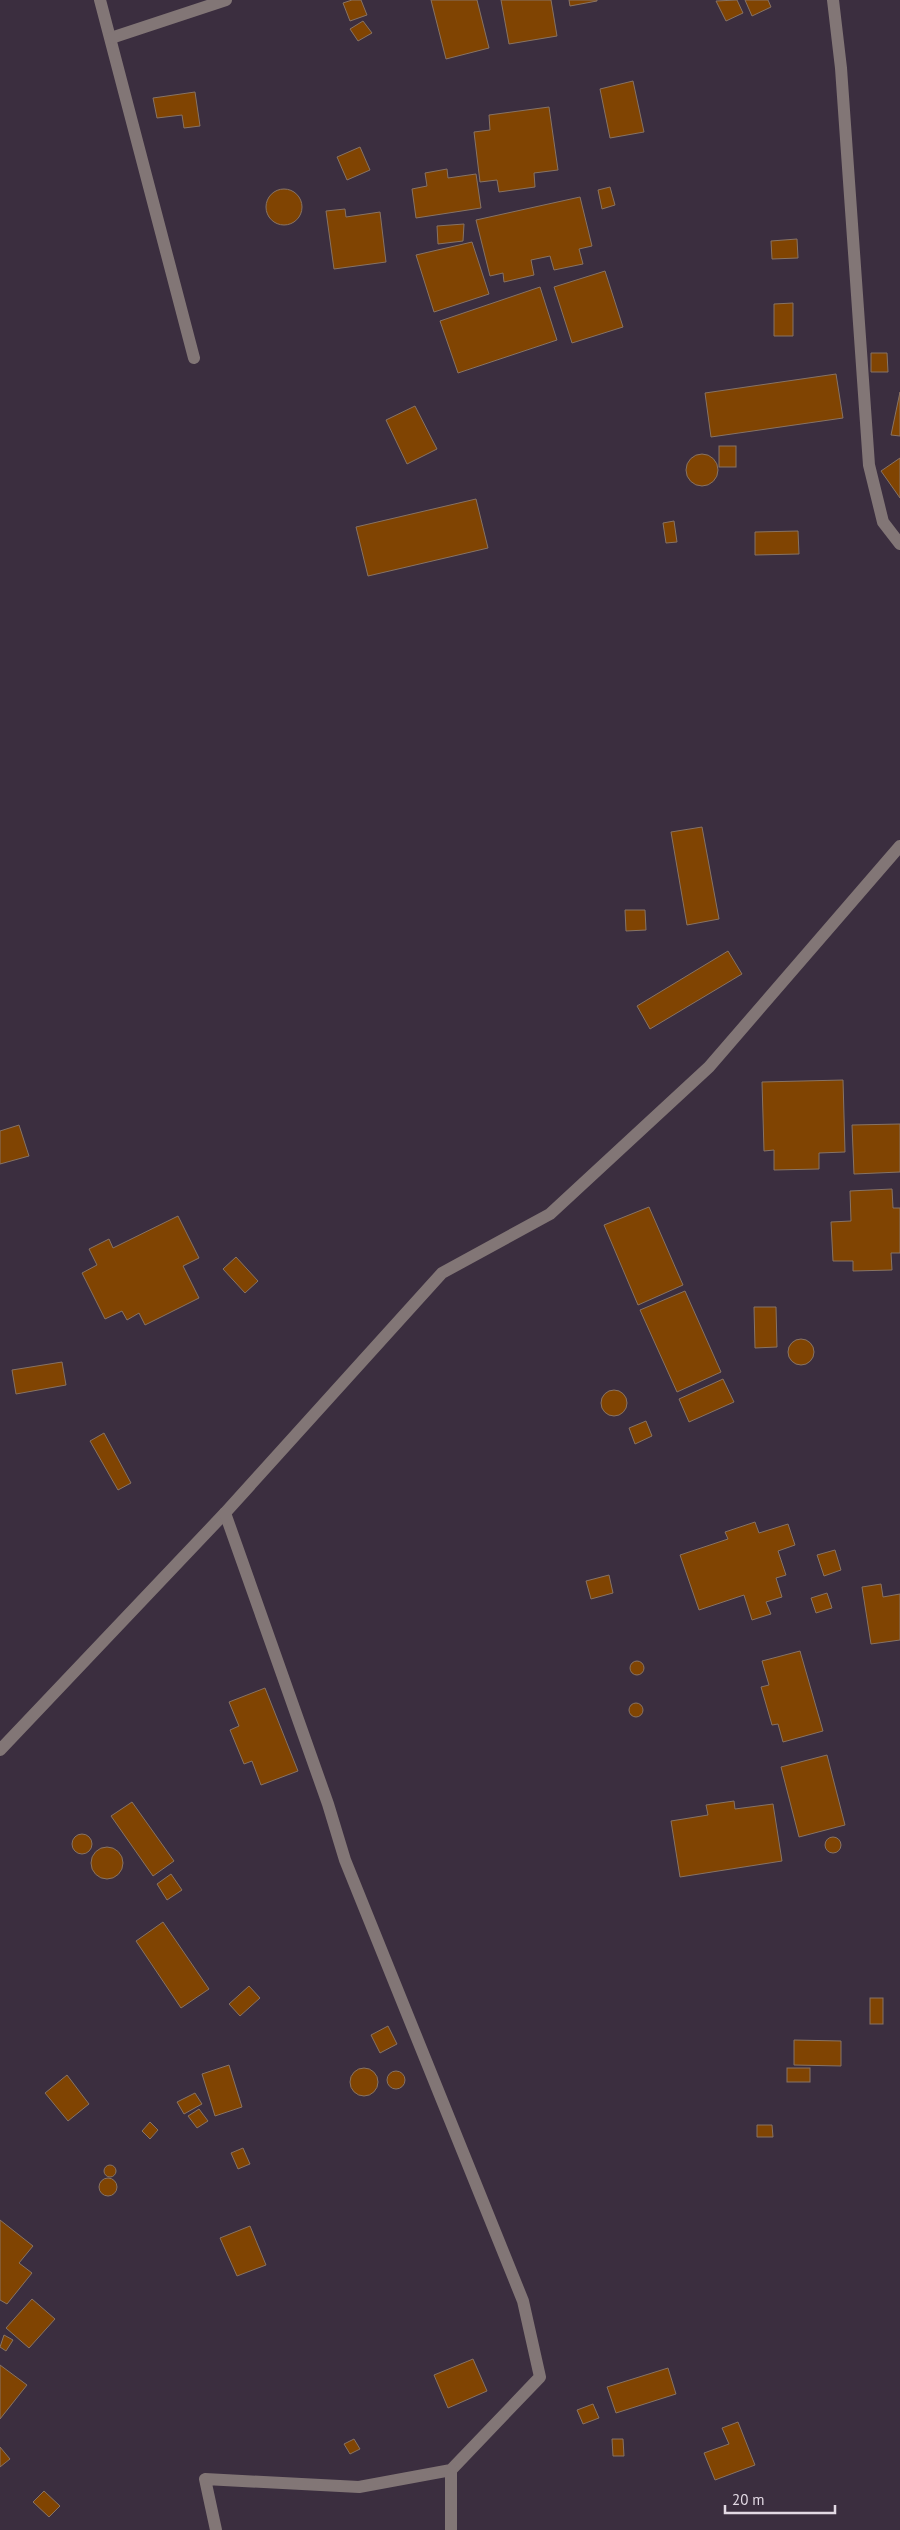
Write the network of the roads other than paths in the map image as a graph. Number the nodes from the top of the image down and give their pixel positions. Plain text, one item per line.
1 (100, 0) edge
2 (226, 0) edge
3 (833, 0) edge
4 (111, 38) junction
5 (194, 358) dead end
6 (900, 544) edge
7 (900, 846) edge
8 (225, 1513) junction
9 (0, 1750) edge
10 (451, 2470) junction
11 (216, 2530) edge
12 (451, 2530) edge

1 - 4 street
2 - 4 street
3 - 6 street
4 - 5 street
7 - 8 street
8 - 9 street
8 - 10 street
10 - 11 street
10 - 12 street

